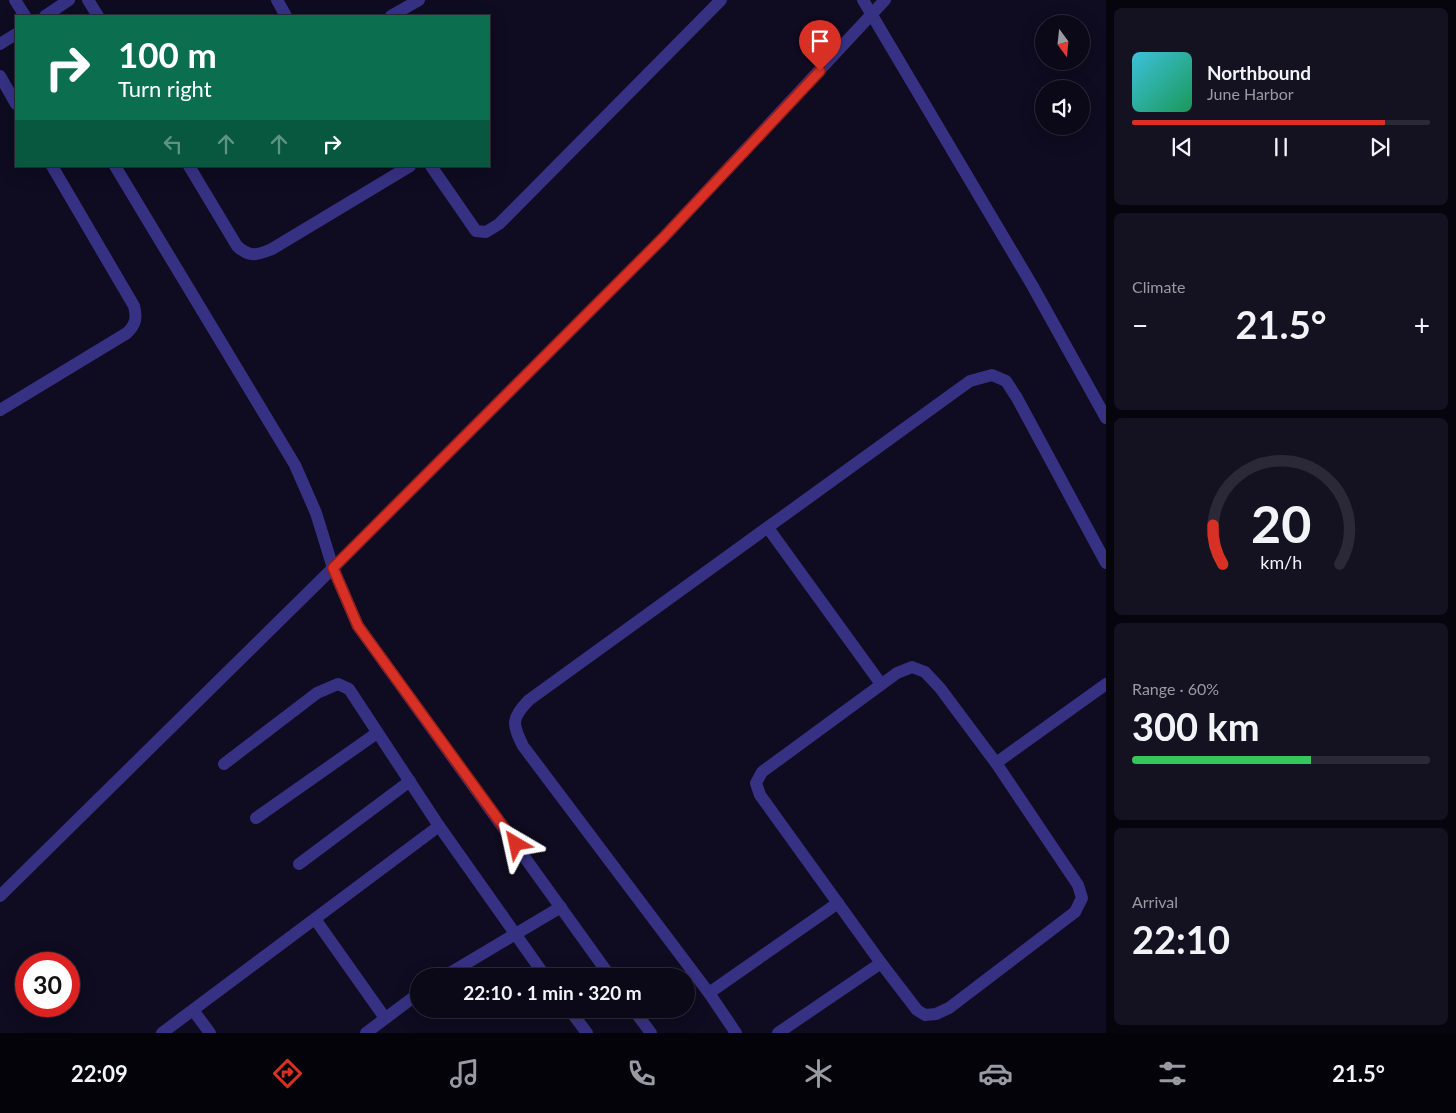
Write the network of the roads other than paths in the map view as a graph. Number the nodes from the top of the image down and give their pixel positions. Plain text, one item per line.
1 (15, 0) edge
2 (68, 0) edge
3 (88, 0) edge
4 (277, 0) edge
5 (419, 0) edge
6 (721, 0) edge
7 (863, 0) edge
8 (885, 0) edge
9 (24, 15) edge
10 (46, 15) edge
11 (97, 15) edge
12 (285, 15) edge
13 (393, 15) edge
14 (872, 15) junction
15 (15, 35) edge
16 (0, 44) edge
17 (0, 76) edge
18 (15, 102) edge
19 (53, 167) edge
20 (116, 167) edge
21 (190, 167) edge
22 (408, 167) edge
23 (432, 167) edge
24 (0, 410) edge
25 (1106, 418) edge
26 (768, 528) junction
27 (1106, 563) edge
28 (333, 568) junction
29 (881, 684) junction
30 (1106, 684) edge
31 (377, 733) junction
32 (996, 763) junction
33 (224, 764) dead end
34 (410, 781) junction
35 (256, 818) dead end
36 (439, 826) junction
37 (298, 864) dead end
38 (0, 896) edge
39 (838, 903) junction
40 (561, 907) junction
41 (315, 919) junction
42 (515, 935) junction
43 (881, 963) junction
44 (459, 968) edge
45 (539, 968) edge
46 (604, 968) edge
47 (709, 993) junction
48 (410, 1000) edge
49 (193, 1010) junction
50 (385, 1018) junction
51 (576, 1018) edge
52 (640, 1018) edge
53 (730, 1031) edge
54 (162, 1033) edge
55 (210, 1033) edge
56 (367, 1033) edge
57 (587, 1033) edge
58 (651, 1033) edge
59 (778, 1033) edge

1 - 9 street
2 - 10 street
3 - 11 street
4 - 12 street
5 - 13 street
6 - 23 street
7 - 14 street
8 - 14 street
14 - 25 street
14 - 28 street
15 - 16 street
17 - 18 street
19 - 24 street
20 - 28 street
21 - 22 street
26 - 27 street
26 - 29 street
26 - 47 street
28 - 38 street
28 - 40 street
29 - 32 street
29 - 39 street
30 - 32 street
31 - 33 street
31 - 34 street
31 - 35 street
32 - 43 street
34 - 36 street
34 - 37 street
36 - 41 street
36 - 42 street
39 - 43 street
39 - 47 street
40 - 42 street
40 - 46 street
41 - 49 street
41 - 50 street
42 - 44 street
42 - 45 street
43 - 59 street
47 - 53 street
48 - 50 street
49 - 54 street
49 - 55 street
50 - 56 street
51 - 57 street
52 - 58 street

